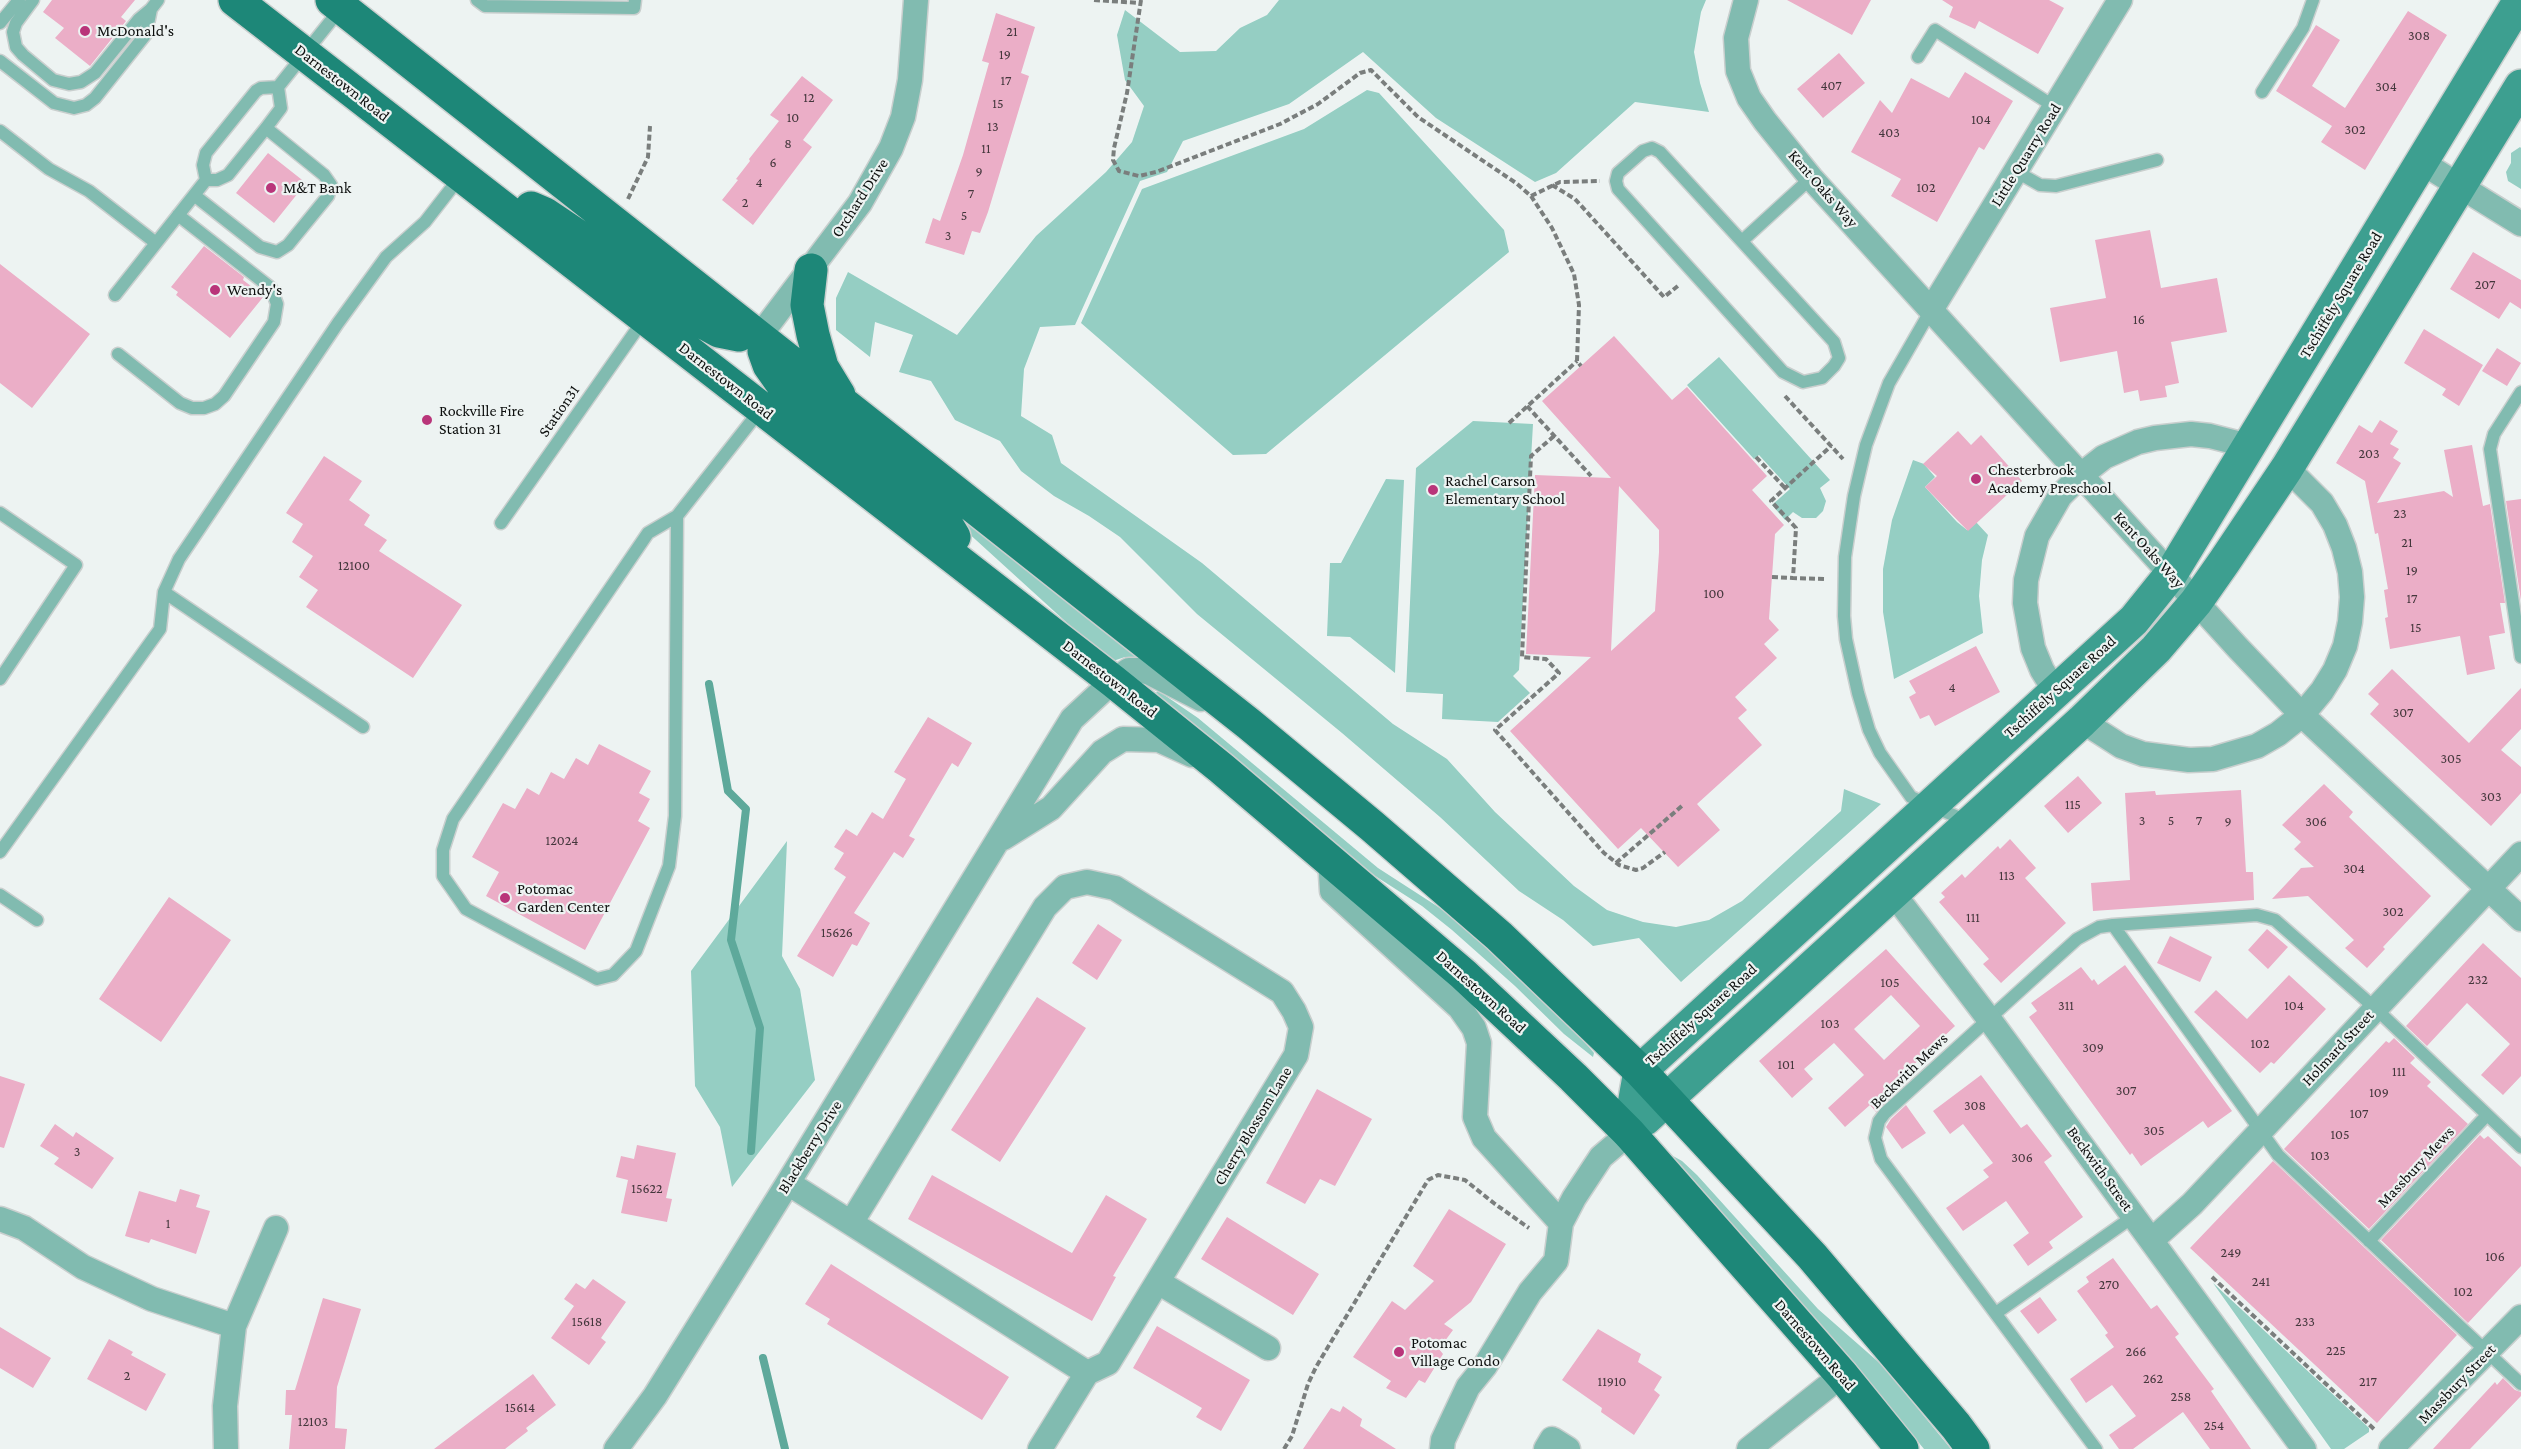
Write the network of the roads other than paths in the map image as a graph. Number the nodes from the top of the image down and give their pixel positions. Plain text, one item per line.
1 (19, 0) edge
2 (33, 0) edge
3 (235, 0) edge
4 (477, 0) edge
5 (634, 0) edge
6 (916, 0) edge
7 (1746, 0) edge
8 (2120, 0) edge
9 (2313, 0) edge
10 (2520, 0) edge
11 (340, 3) edge
12 (155, 4) edge
13 (0, 23) edge
14 (304, 55) junction
15 (1918, 57) dead end
16 (0, 61) edge
17 (2521, 86) edge
18 (278, 87) junction
19 (2262, 92) dead end
20 (2055, 107) junction
21 (266, 129) junction
22 (0, 131) edge
23 (2157, 160) dead end
24 (2421, 162) junction
25 (2015, 171) junction
26 (1811, 178) junction
27 (206, 180) junction
28 (468, 181) junction
29 (2460, 185) junction
30 (194, 195) junction
31 (178, 215) junction
32 (2521, 224) edge
33 (1742, 241) junction
34 (156, 243) junction
35 (811, 270) junction
36 (115, 295) dead end
37 (1931, 310) junction
38 (644, 318) junction
39 (758, 338) junction
40 (118, 354) dead end
41 (2521, 392) edge
42 (846, 407) junction
43 (762, 408) junction
44 (2249, 446) junction
45 (2287, 468) junction
46 (2081, 475) junction
47 (0, 513) edge
48 (677, 516) junction
49 (501, 523) dead end
50 (2171, 574) junction
51 (978, 576) junction
52 (164, 592) junction
53 (2196, 602) junction
54 (2521, 657) edge
55 (0, 679) edge
56 (1113, 681) junction
57 (2055, 691) junction
58 (2302, 715) junction
59 (2082, 721) junction
60 (1249, 724) junction
61 (363, 727) dead end
62 (1221, 768) junction
63 (1930, 805) junction
64 (1969, 822) junction
65 (999, 841) junction
66 (0, 852) edge
67 (2521, 855) edge
68 (1330, 859) junction
69 (2489, 889) junction
70 (1893, 893) junction
71 (0, 894) edge
72 (2521, 919) edge
73 (37, 920) dead end
74 (2113, 925) junction
75 (2375, 1008) junction
76 (1989, 1019) junction
77 (1640, 1071) junction
78 (1666, 1099) junction
79 (2487, 1115) junction
80 (2260, 1132) junction
81 (1629, 1133) junction
82 (2521, 1147) edge
83 (788, 1183) junction
84 (2134, 1216) junction
85 (0, 1219) edge
86 (851, 1223) junction
87 (1561, 1223) junction
88 (276, 1228) dead end
89 (2152, 1240) junction
90 (2369, 1241) junction
91 (1158, 1282) junction
92 (1996, 1313) junction
93 (2521, 1317) edge
94 (234, 1326) junction
95 (1268, 1348) dead end
96 (2487, 1353) junction
97 (1087, 1373) junction
98 (1842, 1375) junction
99 (2521, 1384) edge
100 (225, 1449) edge
101 (616, 1449) edge
102 (1040, 1449) edge
103 (1442, 1449) edge
104 (1546, 1449) edge
105 (1568, 1449) edge
106 (1749, 1449) edge
107 (1902, 1449) edge
108 (1973, 1449) edge
109 (2096, 1449) edge
110 (2304, 1449) edge
111 (2391, 1449) edge

1 - 13 lane
2 - 12 lane
3 - 14 main road, Darnestown Road
4 - 5 lane
6 - 35 street, Orchard Drive
7 - 26 street, Kent Oaks Way
8 - 20 street, Little Quarry Road
9 - 19 lane
10 - 24 street, Tschiffely Square Road
11 - 14 lane
11 - 39 main road
12 - 16 lane
14 - 18 lane
14 - 28 main road, Darnestown Road
15 - 20 lane
17 - 29 street
18 - 21 lane
18 - 27 lane
20 - 25 street, Little Quarry Road
21 - 27 lane
21 - 30 lane
22 - 34 lane
23 - 25 lane
24 - 29 street
24 - 44 street, Tschiffely Square Road
25 - 37 street, Little Quarry Road
26 - 33 lane
26 - 37 street, Kent Oaks Way
27 - 30 lane
28 - 38 main road, Darnestown Road
28 - 39 main road
28 - 52 lane
29 - 32 street
29 - 45 street
30 - 31 lane
31 - 34 lane
31 - 40 lane
33 - 33 lane
34 - 36 lane
35 - 39 street, Orchard Drive
35 - 42 main road
37 - 46 street, Kent Oaks Way
37 - 63 lane
38 - 43 main road, Darnestown Road
38 - 49 lane, Station31
39 - 42 main road
39 - 51 main road
41 - 54 lane
42 - 60 main road
43 - 48 lane
43 - 51 main road, Darnestown Road
44 - 46 street
44 - 50 street, Tschiffely Square Road
45 - 53 street
45 - 58 street
46 - 50 street, Kent Oaks Way
46 - 57 street
47 - 55 lane
48 - 48 lane
50 - 53 street, Kent Oaks Way
50 - 57 street, Tschiffely Square Road
51 - 56 main road, Darnestown Road
52 - 61 lane
52 - 66 lane
53 - 58 street, Kent Oaks Way
53 - 59 street
56 - 60 street, Blackberry Drive
56 - 62 main road, Darnestown Road
56 - 65 street, Blackberry Drive
57 - 63 street, Tschiffely Square Road
58 - 59 street
58 - 69 street, Kent Oaks Way
59 - 64 street
60 - 77 main road
62 - 65 street, Blackberry Drive
62 - 68 main road, Darnestown Road
63 - 64 lane
63 - 77 street, Tschiffely Square Road
64 - 70 street
65 - 83 street, Blackberry Drive
67 - 69 street, Holmard Street
68 - 81 main road, Darnestown Road
68 - 87 street
69 - 72 street, Kent Oaks Way
69 - 75 street, Holmard Street
70 - 76 street, Beckwith Street
70 - 78 street
71 - 73 lane
74 - 75 lane, Beckwith Mews
74 - 76 lane, Beckwith Mews
74 - 80 lane
75 - 79 lane
75 - 80 street, Holmard Street
76 - 84 street, Beckwith Street
76 - 92 lane, Beckwith Mews
77 - 78 main road
77 - 81 street, Tschiffely Square Road
78 - 81 street
78 - 108 main road
79 - 82 lane
79 - 90 lane, Massbury Mews
80 - 89 street, Holmard Street
80 - 90 lane
81 - 87 street
81 - 98 main road, Darnestown Road
83 - 86 street
83 - 101 street, Blackberry Drive
84 - 89 street, Beckwith Street
84 - 92 lane
85 - 94 street
86 - 91 street, Cherry Blossom Lane
86 - 97 street
87 - 103 street
88 - 94 street
89 - 110 street, Beckwith Street
90 - 96 lane
91 - 95 street
91 - 97 street, Cherry Blossom Lane
92 - 109 lane, Beckwith Mews
93 - 96 street, Massbury Street
94 - 100 street
96 - 99 lane
96 - 111 street, Massbury Street
97 - 102 street
98 - 106 street
98 - 107 main road, Darnestown Road
104 - 105 street

